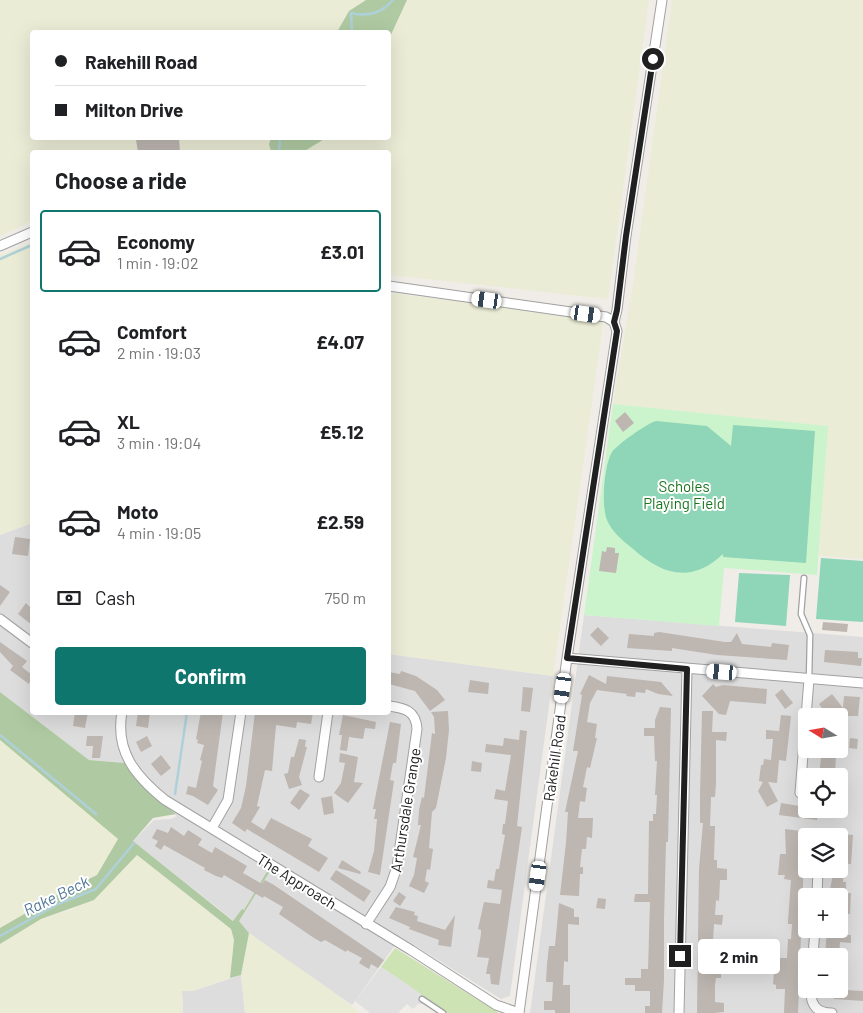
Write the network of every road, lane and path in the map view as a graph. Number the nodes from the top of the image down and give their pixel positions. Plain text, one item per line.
1 (662, 0) edge
2 (30, 233) edge
3 (0, 246) edge
4 (391, 286) edge
5 (614, 322) junction
6 (804, 578) dead end
7 (0, 618) edge
8 (30, 641) edge
9 (567, 658) junction
10 (687, 669) junction
11 (809, 680) junction
12 (863, 683) edge
13 (391, 706) edge
14 (122, 715) edge
15 (240, 715) edge
16 (328, 715) edge
17 (802, 768) edge
18 (319, 777) dead end
19 (212, 828) junction
20 (366, 924) junction
21 (811, 998) edge
22 (422, 999) dead end
23 (443, 1013) edge
24 (519, 1013) edge
25 (679, 1013) edge
26 (832, 1013) edge

1 - 5 street, Rakehill Road
2 - 3 street
4 - 5 street
5 - 9 street, Rakehill Road
6 - 11 lane
7 - 8 street
9 - 10 street
9 - 24 street, Rakehill Road
10 - 11 street
10 - 25 street
11 - 12 street
11 - 17 street
13 - 20 street, Arthursdale Grange
14 - 19 street, The Approach
15 - 19 street
16 - 18 street
19 - 20 street, The Approach
20 - 24 street, The Approach
21 - 26 street
22 - 23 lane

